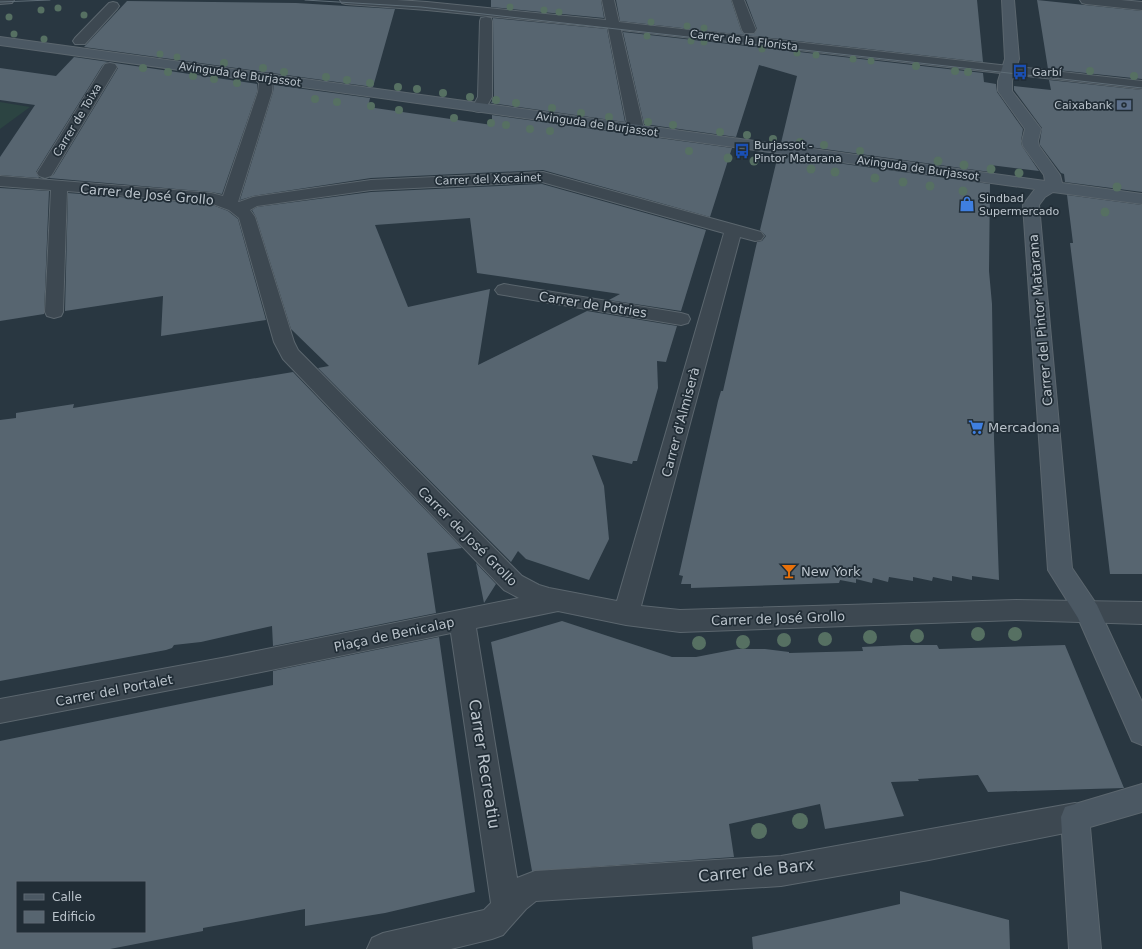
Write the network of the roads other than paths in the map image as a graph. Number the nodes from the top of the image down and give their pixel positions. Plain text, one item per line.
1 (0, 0) edge
2 (8, 0) edge
3 (346, 0) edge
4 (608, 0) edge
5 (738, 0) edge
6 (1008, 0) edge
7 (1086, 0) edge
8 (113, 6) dead end
9 (1142, 6) edge
10 (486, 21) dead end
11 (613, 25) junction
12 (749, 30) dead end
13 (0, 41) edge
14 (80, 41) dead end
15 (110, 67) dead end
16 (1009, 70) junction
17 (260, 77) junction
18 (1142, 85) edge
19 (479, 108) junction
20 (636, 130) junction
21 (45, 174) dead end
22 (0, 181) edge
23 (59, 186) junction
24 (1051, 186) junction
25 (1142, 199) edge
26 (234, 205) junction
27 (733, 230) junction
28 (755, 236) dead end
29 (504, 290) dead end
30 (54, 312) dead end
31 (681, 319) dead end
32 (561, 600) junction
33 (1088, 612) junction
34 (1142, 613) edge
35 (626, 614) junction
36 (462, 620) junction
37 (227, 668) joint
38 (0, 711) edge
39 (1142, 732) edge
40 (1142, 798) edge
41 (1076, 817) junction
42 (507, 908) junction
43 (383, 949) edge
44 (1085, 949) edge

1 - 2 street
3 - 11 street, Carrer de la Florista
4 - 11 street
5 - 12 street
6 - 16 main road
7 - 9 street
8 - 14 street
10 - 19 street
11 - 16 street, Carrer de la Florista
11 - 20 street
13 - 17 main road, Avinguda de Burjassot
15 - 21 street, Carrer de Toixa
16 - 18 street, Carrer de la Florista
16 - 24 main road
17 - 19 main road, Avinguda de Burjassot
17 - 26 street
19 - 20 main road, Avinguda de Burjassot
20 - 24 main road, Avinguda de Burjassot
22 - 23 street, Carrer de José Grollo
23 - 26 street, Carrer de José Grollo
23 - 30 street
24 - 25 main road, Avinguda de Burjassot
24 - 33 main road, Carrer del Pintor Matarana
26 - 27 street, Carrer del Xocainet
26 - 32 street, Carrer de José Grollo
27 - 28 street, Carrer del Xocainet
27 - 35 street, Carrer d'Almiserà
29 - 31 street, Carrer de Potries
32 - 35 street, Carrer de José Grollo
32 - 36 street, Plaça de Benicalap
33 - 34 street, Carrer de José Grollo
33 - 35 street, Carrer de José Grollo
33 - 39 main road, Carrer del Pintor Matarana
36 - 37 street, Plaça de Benicalap
36 - 42 street, Carrer Recreatiu
37 - 38 street, Carrer del Portalet
40 - 41 main road, Carrer de Barx
41 - 42 street, Carrer de Barx
41 - 44 main road
42 - 43 street, Carrer de Barx

